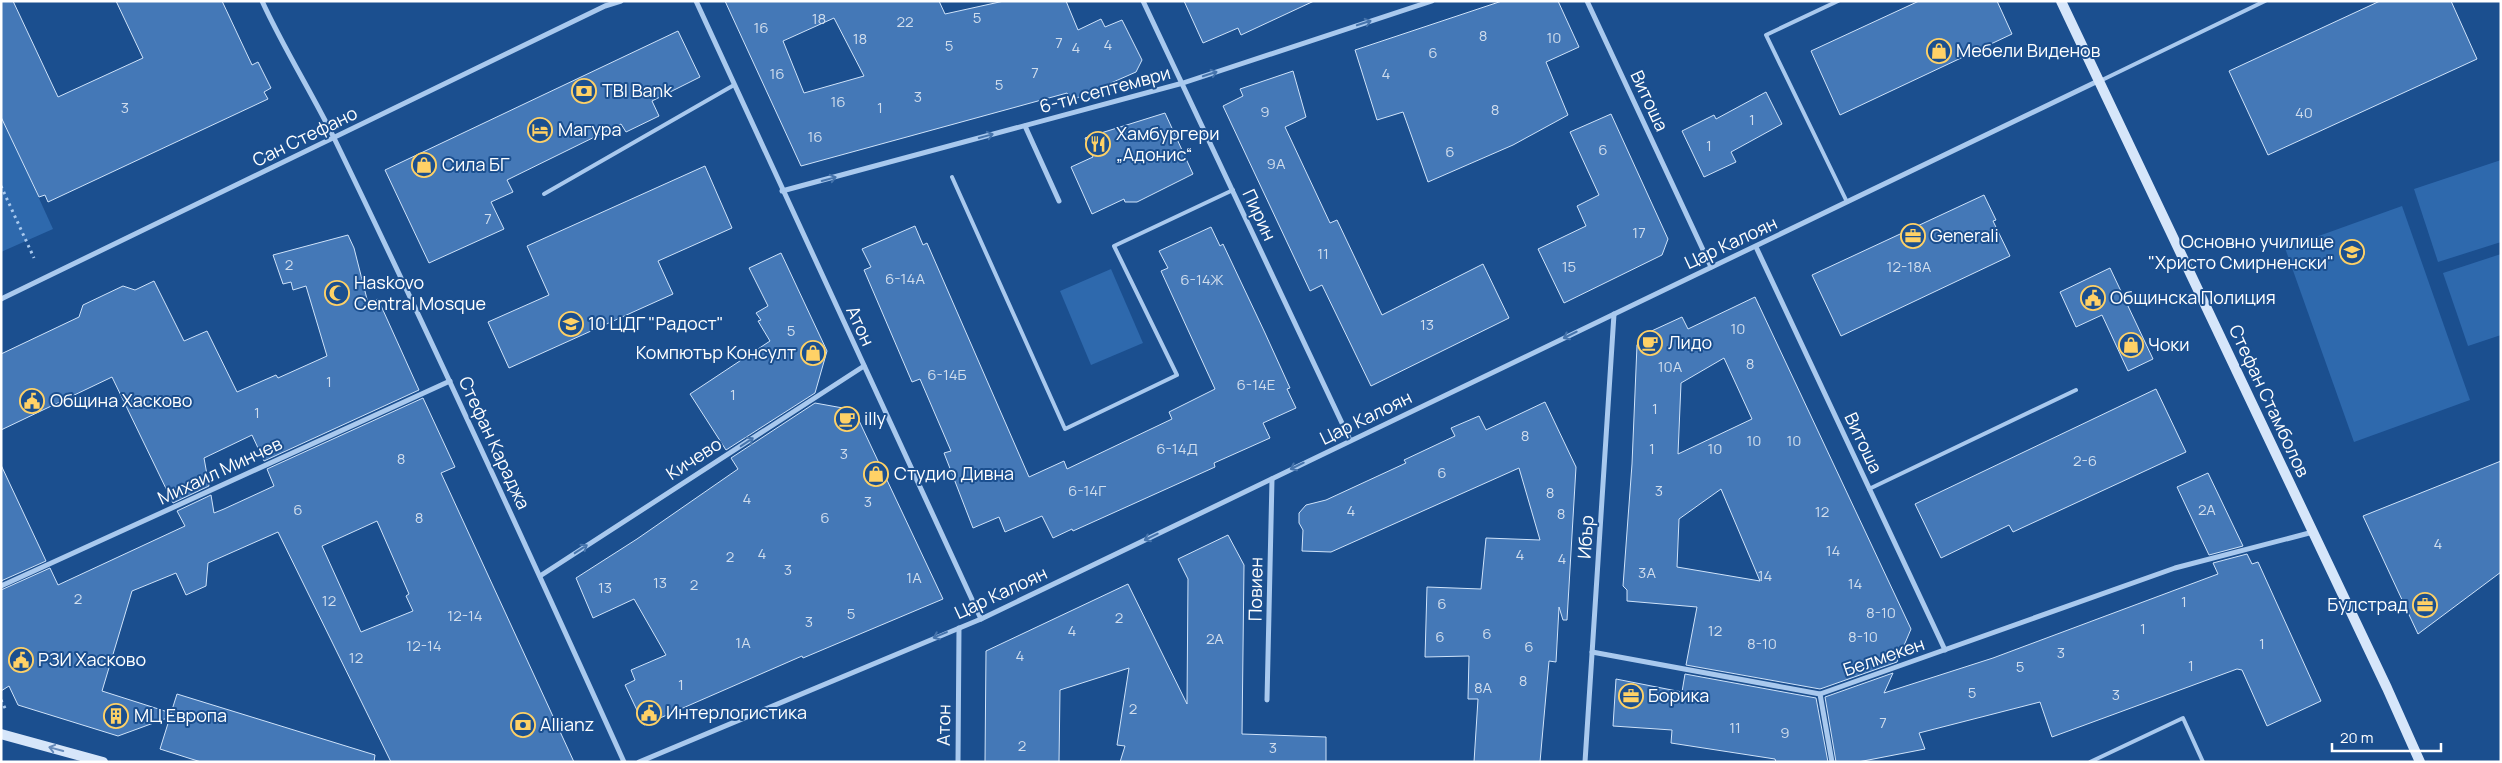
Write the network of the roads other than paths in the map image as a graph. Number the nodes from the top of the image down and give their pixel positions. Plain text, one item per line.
1 (262, 1) edge
2 (620, 1) edge
3 (696, 1) edge
4 (1143, 1) edge
5 (1432, 1) edge
6 (1587, 1) edge
7 (1838, 1) edge
8 (2061, 1) edge
9 (2265, 1) edge
10 (604, 4) edge
11 (2098, 82) junction
12 (1183, 83) junction
13 (734, 85) junction
14 (1025, 126) junction
15 (334, 138) junction
16 (952, 177) dead end
17 (1233, 190) junction
18 (782, 191) junction
19 (544, 194) dead end
20 (1059, 200) dead end
21 (1847, 202) junction
22 (1756, 247) junction
23 (1711, 267) junction
24 (1, 300) edge
25 (1614, 314) junction
26 (864, 366) junction
27 (450, 381) junction
28 (2076, 390) dead end
29 (1350, 440) junction
30 (1272, 479) junction
31 (1869, 489) junction
32 (2313, 532) junction
33 (540, 576) junction
34 (1, 586) edge
35 (981, 619) junction
36 (958, 628) junction
37 (1945, 650) junction
38 (1592, 652) junction
39 (1820, 694) junction
40 (1267, 700) dead end
41 (1, 734) edge
42 (103, 762) edge
43 (624, 762) edge
44 (639, 762) edge
45 (958, 762) edge
46 (1585, 762) edge
47 (1832, 762) edge
48 (2090, 762) edge
49 (2203, 762) edge
50 (2420, 762) edge

1 - 15 street, Стефан Караджа
2 - 10 street, Сан Стефано
3 - 13 street, Атон
4 - 12 street, Пирин
12 -> 5 street, 6-ти септември
6 - 23 street, Витоша
7 - 21 lane
8 - 11 street, Стефан Стамболов
9 - 11 lane
10 - 15 street, Сан Стефано
11 - 21 street, Цар Калоян
11 - 32 street, Стефан Стамболов
12 - 14 street, 6-ти септември
12 - 17 street, Пирин
13 - 18 street, Атон
13 - 19 lane
18 -> 14 street, 6-ти септември
14 - 20 street
15 - 24 street, Сан Стефано
15 - 27 street, Стефан Караджа
16 - 17 lane
17 - 29 street, Пирин
18 - 26 street, Атон
21 - 22 street, Цар Калоян
22 - 23 street, Цар Калоян
22 - 31 street, Витоша
23 - 25 street, Цар Калоян
25 -> 29 street, Цар Калоян
25 - 38 street, Ибър
33 -> 26 street, Кичево
26 - 35 street, Атон
27 - 33 street, Стефан Караджа
27 - 34 street, Михаил Минчев
28 - 31 lane
29 -> 30 street, Цар Калоян
30 -> 35 street, Цар Калоян
30 - 40 street, Повиен
31 - 37 street, Витоша
32 - 37 street, Белмекен
32 - 50 street, Стефан Стамболов
33 - 43 street, Стефан Караджа
35 - 36 street, Цар Калоян
36 -> 44 street, Цар Калоян
36 - 45 street, Атон
37 - 39 street, Белмекен
38 - 39 street, Белмекен
38 - 46 street, Ибър
39 - 47 street
42 -> 41 street
48 - 49 lane

